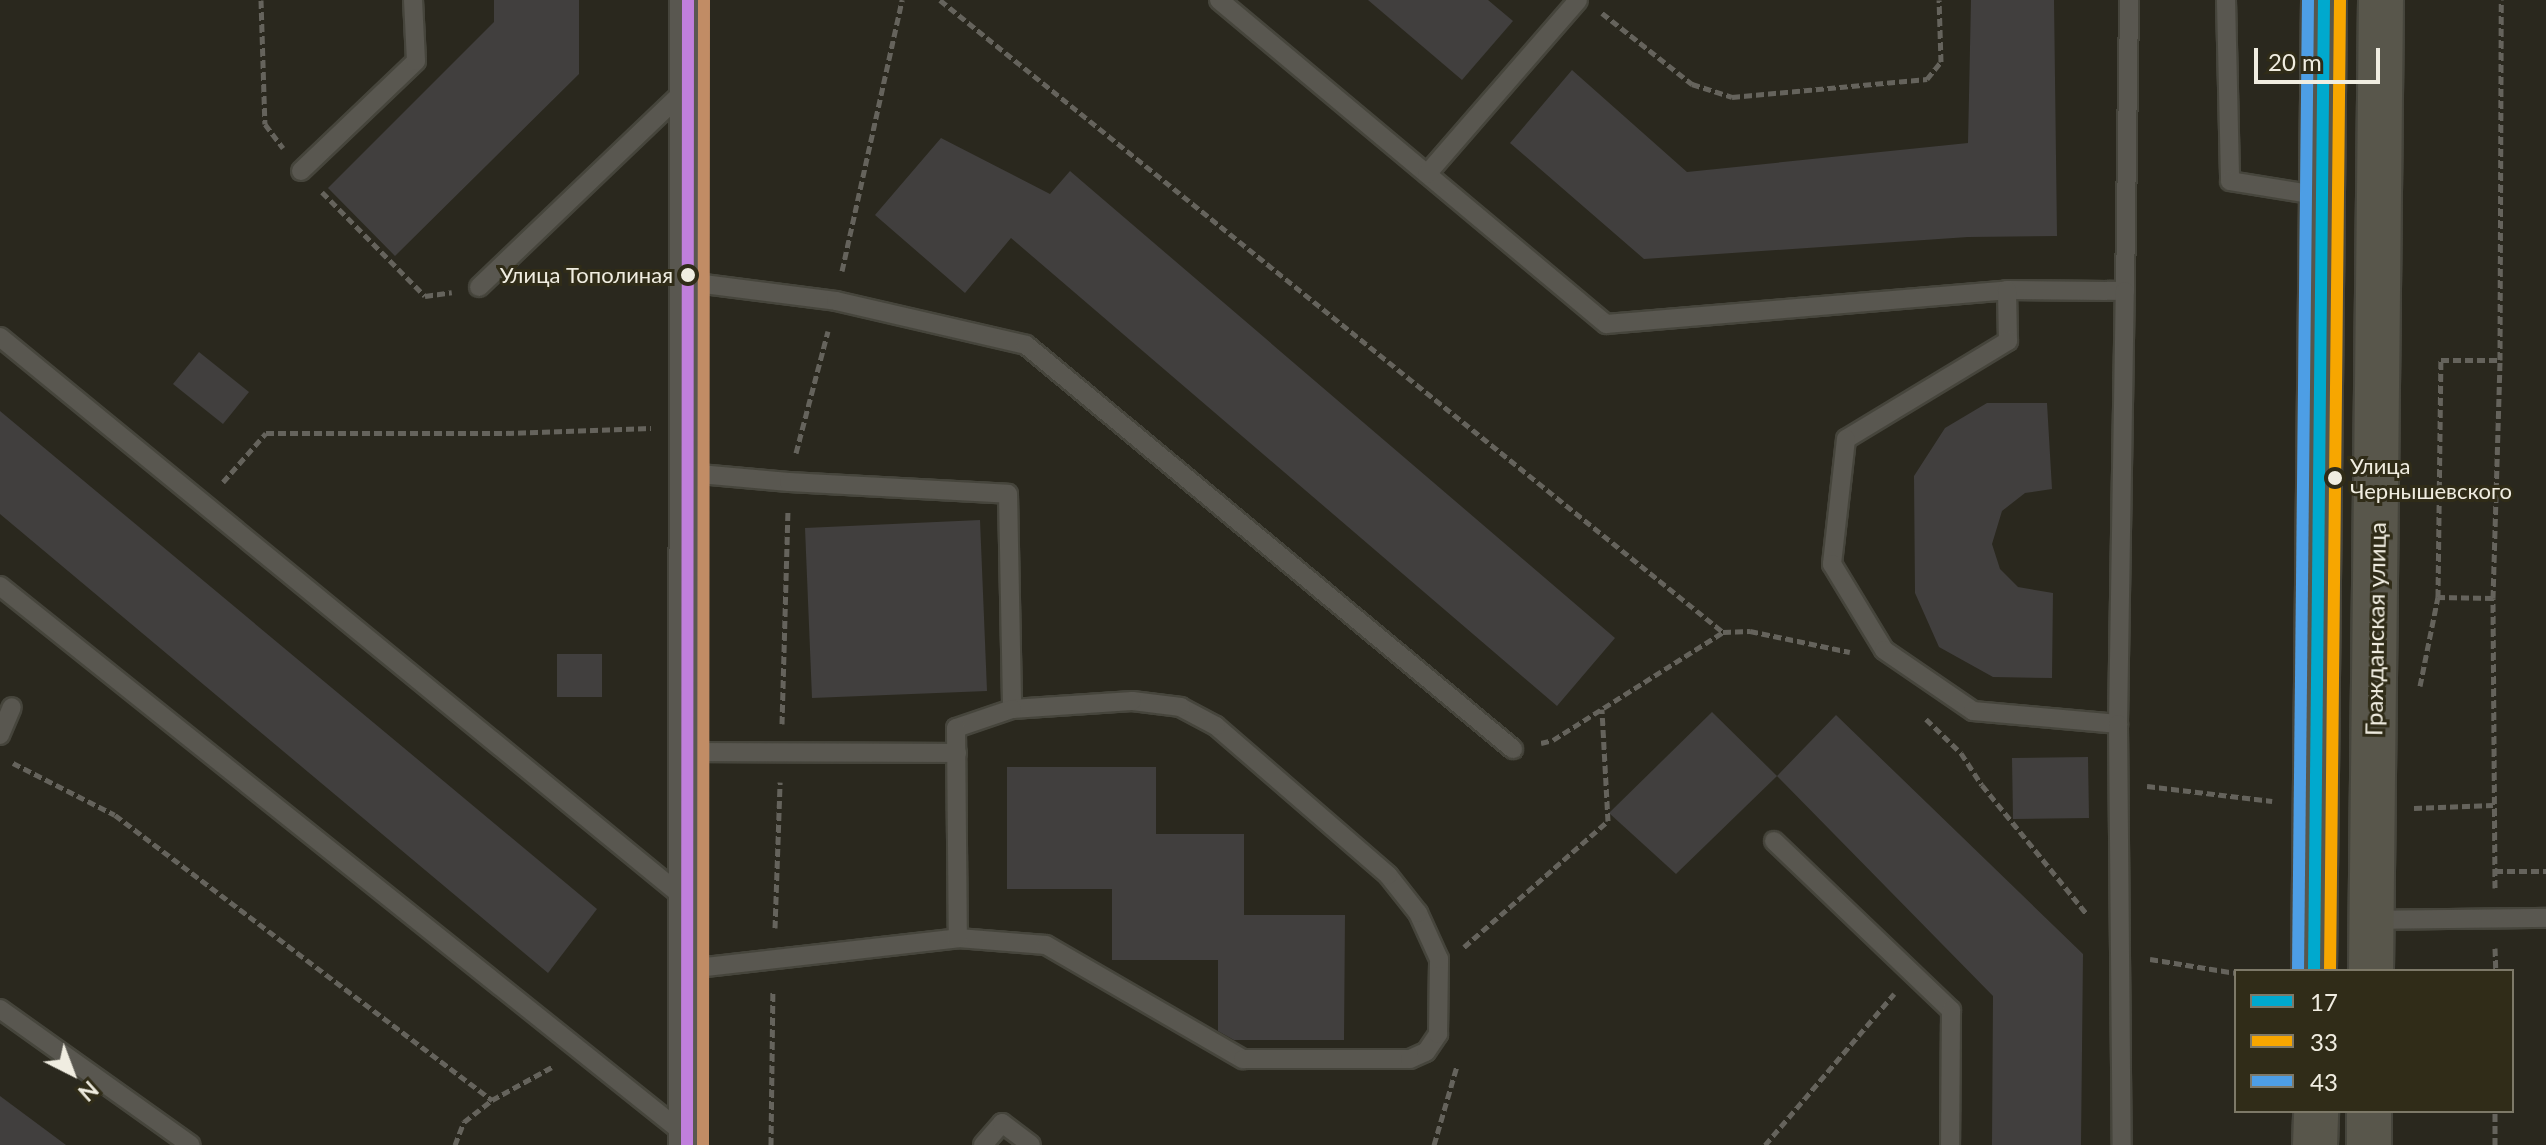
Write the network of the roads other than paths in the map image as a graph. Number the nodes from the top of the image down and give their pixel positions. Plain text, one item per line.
1 (413, 0) edge
2 (688, 0) edge
3 (1219, 0) edge
4 (1578, 0) edge
5 (2129, 0) edge
6 (2226, 0) edge
7 (2324, 0) edge
8 (2381, 0) edge
9 (688, 86) junction
10 (301, 171) dead end
11 (1427, 174) junction
12 (2325, 196) junction
13 (688, 282) junction
14 (479, 287) dead end
15 (2007, 290) junction
16 (2125, 291) junction
17 (0, 337) edge
18 (688, 473) junction
19 (0, 586) edge
20 (12, 707) dead end
21 (1012, 709) junction
22 (2118, 724) junction
23 (0, 735) edge
24 (1513, 749) road end
25 (688, 752) junction
26 (957, 753) junction
27 (1774, 841) dead end
28 (688, 901) junction
29 (2546, 918) edge
30 (2371, 920) junction
31 (2314, 922) junction
32 (958, 938) junction
33 (688, 969) junction
34 (2314, 969) edge
35 (2371, 969) edge
36 (0, 1009) edge
37 (2316, 1113) edge
38 (2369, 1113) edge
39 (691, 1142) edge
40 (191, 1145) edge
41 (983, 1145) edge
42 (1031, 1145) edge
43 (1950, 1145) edge
44 (2122, 1145) edge
45 (2315, 1145) edge
46 (2369, 1145) edge

1 - 10 lane
2 - 9 street
3 - 11 lane
4 - 11 lane
5 - 16 lane
6 - 12 lane
7 - 12 main road
8 - 30 main road, Гражданская улица
9 - 13 street
9 - 14 lane
11 - 15 lane
12 - 31 main road
13 - 18 street
13 - 24 lane
15 - 16 lane
15 - 22 lane
16 - 22 lane
17 - 28 lane
18 - 21 lane
18 - 25 street
19 - 39 lane
20 - 23 lane
21 - 26 lane
21 - 32 lane
22 - 44 lane
25 - 26 lane
25 - 28 street
26 - 32 lane
27 - 43 lane
28 - 33 street
29 - 30 lane
30 - 31 main road
30 - 35 main road, Гражданская улица
31 - 34 main road
32 - 33 lane
33 - 39 street
36 - 40 lane
37 - 45 main road
38 - 46 main road
41 - 42 lane

